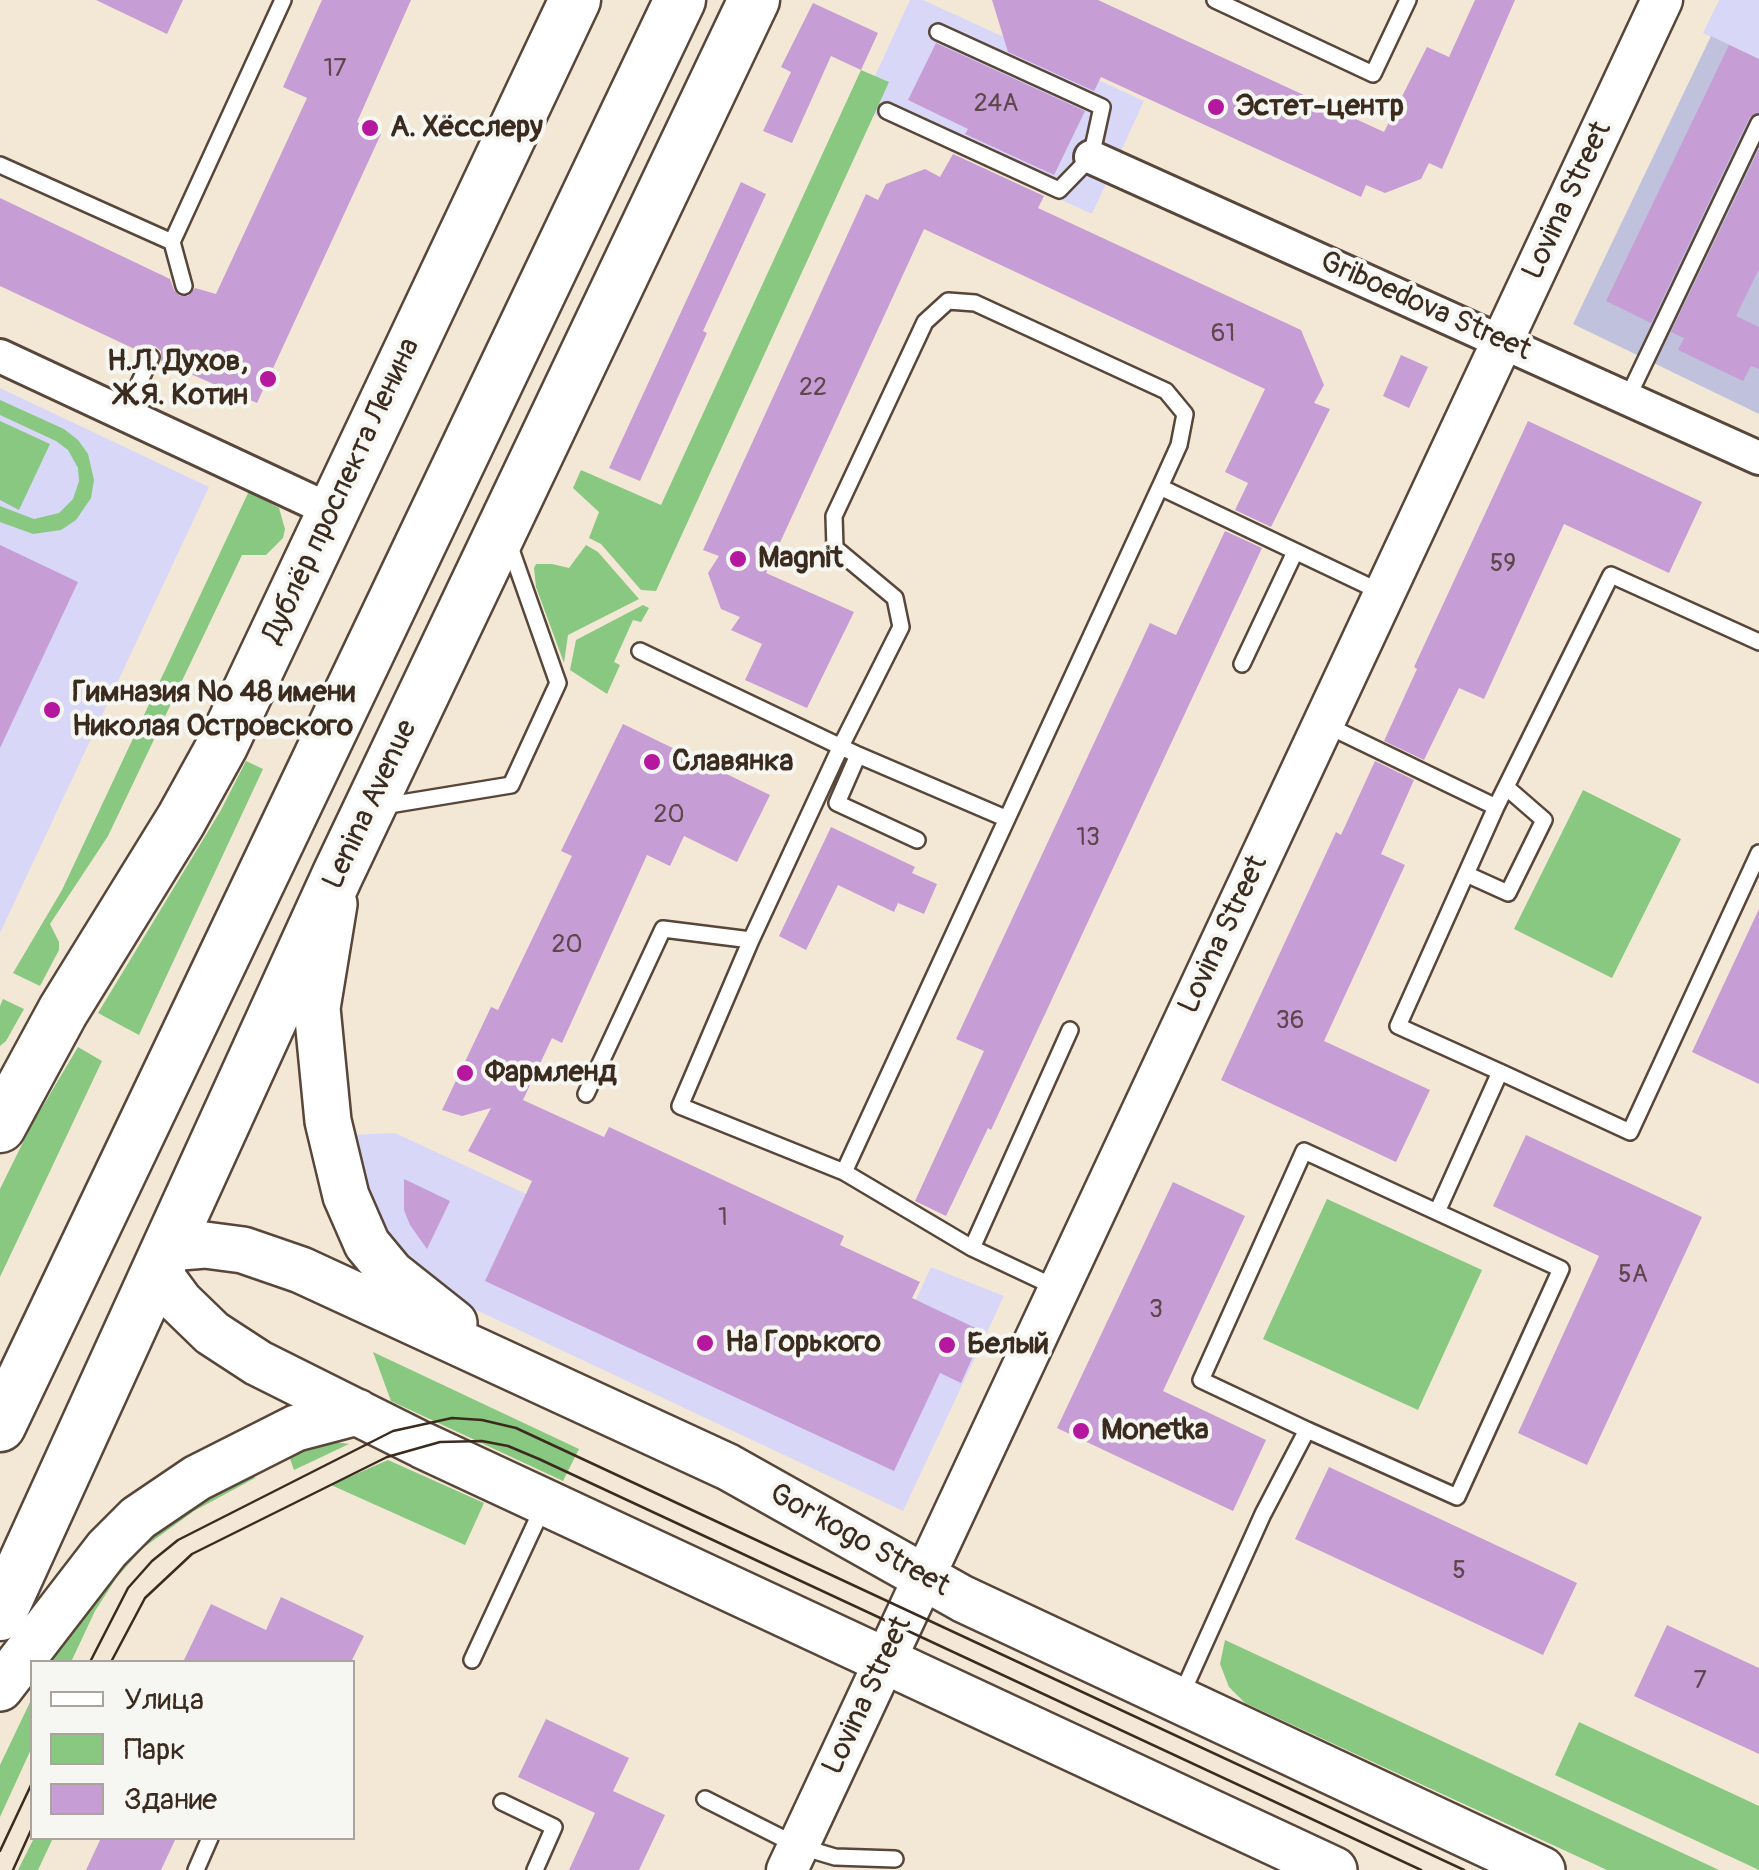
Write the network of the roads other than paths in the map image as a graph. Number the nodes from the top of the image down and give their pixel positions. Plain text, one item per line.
1 (282, 0) edge
2 (575, 0) edge
3 (680, 0) edge
4 (754, 0) edge
5 (1215, 0) edge
6 (1408, 0) edge
7 (1654, 2) edge
8 (938, 32) dead end
9 (886, 110) dead end
10 (1759, 123) edge
11 (1091, 157) junction
12 (0, 165) edge
13 (172, 242) junction
14 (184, 286) dead end
15 (1503, 341) junction
16 (0, 356) edge
17 (151, 357) dead end
18 (1628, 397) junction
19 (124, 416) junction
20 (1759, 458) edge
21 (1160, 487) junction
22 (332, 511) junction
23 (503, 528) junction
24 (1295, 552) junction
25 (1383, 594) junction
26 (1759, 642) edge
27 (640, 651) dead end
28 (1242, 664) dead end
29 (1323, 723) junction
30 (842, 746) junction
31 (858, 754) junction
32 (1506, 787) junction
33 (1496, 806) junction
34 (369, 808) junction
35 (1005, 818) junction
36 (918, 840) dead end
37 (1759, 853) edge
38 (338, 874) junction
39 (1466, 874) junction
40 (752, 940) junction
41 (1070, 1030) dead end
42 (1500, 1072) junction
43 (157, 1092) junction
44 (586, 1094) dead end
45 (0, 1126) edge
46 (844, 1172) junction
47 (1438, 1212) junction
48 (972, 1248) junction
49 (157, 1257) junction
50 (1059, 1289) junction
51 (52, 1315) junction
52 (515, 1370) junction
53 (356, 1412) junction
54 (0, 1426) edge
55 (1307, 1430) junction
56 (546, 1502) junction
57 (924, 1578) junction
58 (0, 1615) edge
59 (472, 1660) dead end
60 (884, 1661) junction
61 (0, 1688) edge
62 (1179, 1702) junction
63 (705, 1799) dead end
64 (502, 1802) dead end
65 (209, 1840) edge
66 (793, 1858) edge
67 (894, 1859) dead end
68 (196, 1870) edge
69 (535, 1870) edge
70 (1334, 1870) edge
71 (1542, 1870) edge

1 - 13 lane
2 - 22 main road, Дублёр проспекта Ленина
3 - 43 main road
4 - 23 main road, Lenina Avenue
5 - 6 lane
7 - 15 street, Lovina Street
8 - 11 lane
9 - 11 lane
10 - 18 lane
11 - 15 street, Griboedova Street
12 - 13 lane
13 - 14 lane
15 - 18 street, Griboedova Street
15 - 25 street, Lovina Street
16 - 19 street
17 - 19 lane
18 - 20 street, Griboedova Street
19 - 22 street
21 - 24 lane
21 - 30 lane
21 - 35 lane
22 - 45 main road, Дублёр проспекта Ленина
23 - 34 main road, Lenina Avenue
23 - 34 lane
24 - 25 lane
24 - 28 lane
25 - 29 street, Lovina Street
26 - 32 lane
27 - 30 lane
29 - 33 lane
29 - 50 street, Lovina Street
30 - 31 lane
30 - 40 lane
31 - 35 lane
31 - 36 lane
32 - 33 lane
32 - 39 lane
33 - 39 lane
34 - 38 main road, Lenina Avenue
35 - 46 lane
37 - 42 lane
38 - 49 main road, Lenina Avenue
38 - 52 main road
39 - 42 lane
40 - 44 lane
40 - 46 lane
41 - 48 lane
42 - 47 lane
43 - 49 main road
43 - 51 main road
46 - 48 lane
47 - 55 lane
47 - 55 lane
48 - 50 lane
49 - 51 main road
49 - 52 main road, Gor'kogo Street
49 - 53 main road
49 - 58 main road, Lenina Avenue
50 - 57 street, Lovina Street
51 - 54 main road
52 - 57 main road, Gor'kogo Street
53 - 56 main road
53 - 61 main road
55 - 62 lane
56 - 59 lane
56 - 60 main road
57 - 60 street, Lovina Street
57 - 62 main road, Gor'kogo Street
60 - 66 street, Lovina Street
60 - 70 main road
62 - 71 main road, Gor'kogo Street
63 - 66 lane
64 - 69 lane
65 - 68 lane
66 - 67 lane

